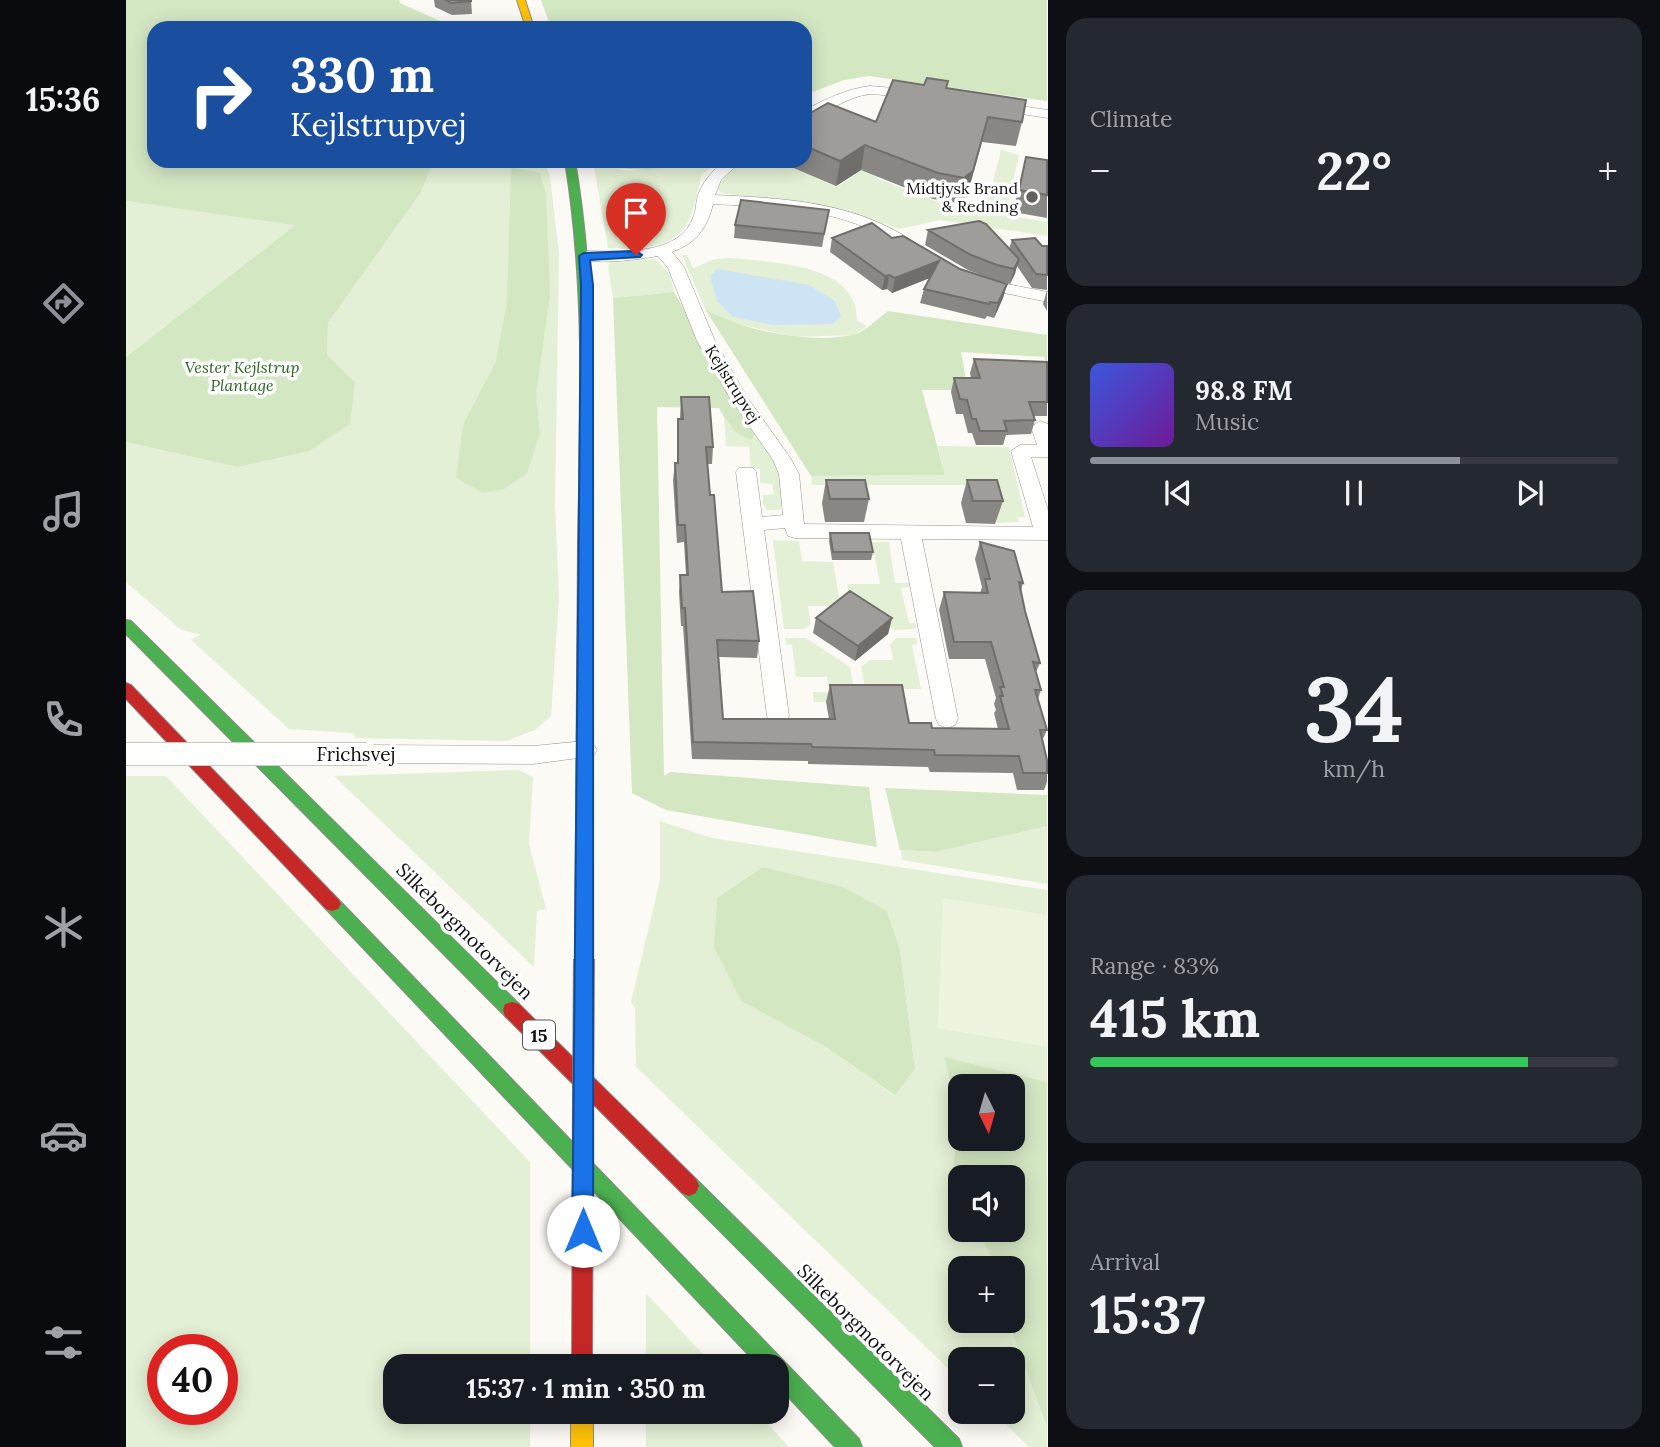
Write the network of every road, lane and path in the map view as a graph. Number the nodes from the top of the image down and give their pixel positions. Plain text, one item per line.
1 (521, 0) edge
2 (528, 21) edge
3 (933, 97) edge
4 (974, 103) edge
5 (812, 112) edge
6 (1048, 114) edge
7 (572, 168) edge
8 (726, 168) edge
9 (704, 199) junction
10 (662, 250) junction
11 (584, 256) junction
12 (938, 264) edge
13 (961, 276) edge
14 (1048, 297) edge
15 (1040, 427) dead end
16 (1048, 451) edge
17 (746, 472) dead end
18 (794, 521) junction
19 (753, 524) junction
20 (910, 532) junction
21 (126, 625) edge
22 (126, 689) edge
23 (778, 716) edge
24 (947, 719) dead end
25 (585, 750) junction
26 (126, 754) edge
27 (582, 1354) edge
28 (763, 1354) edge
29 (789, 1382) edge
30 (582, 1424) edge
31 (582, 1447) edge
32 (851, 1447) edge
33 (951, 1447) edge

1 - 2 main road
3 - 5 street
4 - 6 street
7 - 11 main road
8 - 9 street
9 - 10 street
9 - 12 street
10 - 11 street
10 - 18 street, Kejlstrupvej
11 - 25 main road
13 - 14 street
15 - 16 street
16 - 20 street
17 - 19 street
18 - 19 street
18 - 20 street
19 - 23 street
20 - 24 street
21 - 33 main road, Silkeborgmotorvejen / 15
22 - 28 main road
25 - 26 street, Frichsvej, bridge
25 - 27 main road, bridge
29 - 32 main road
30 - 31 main road

